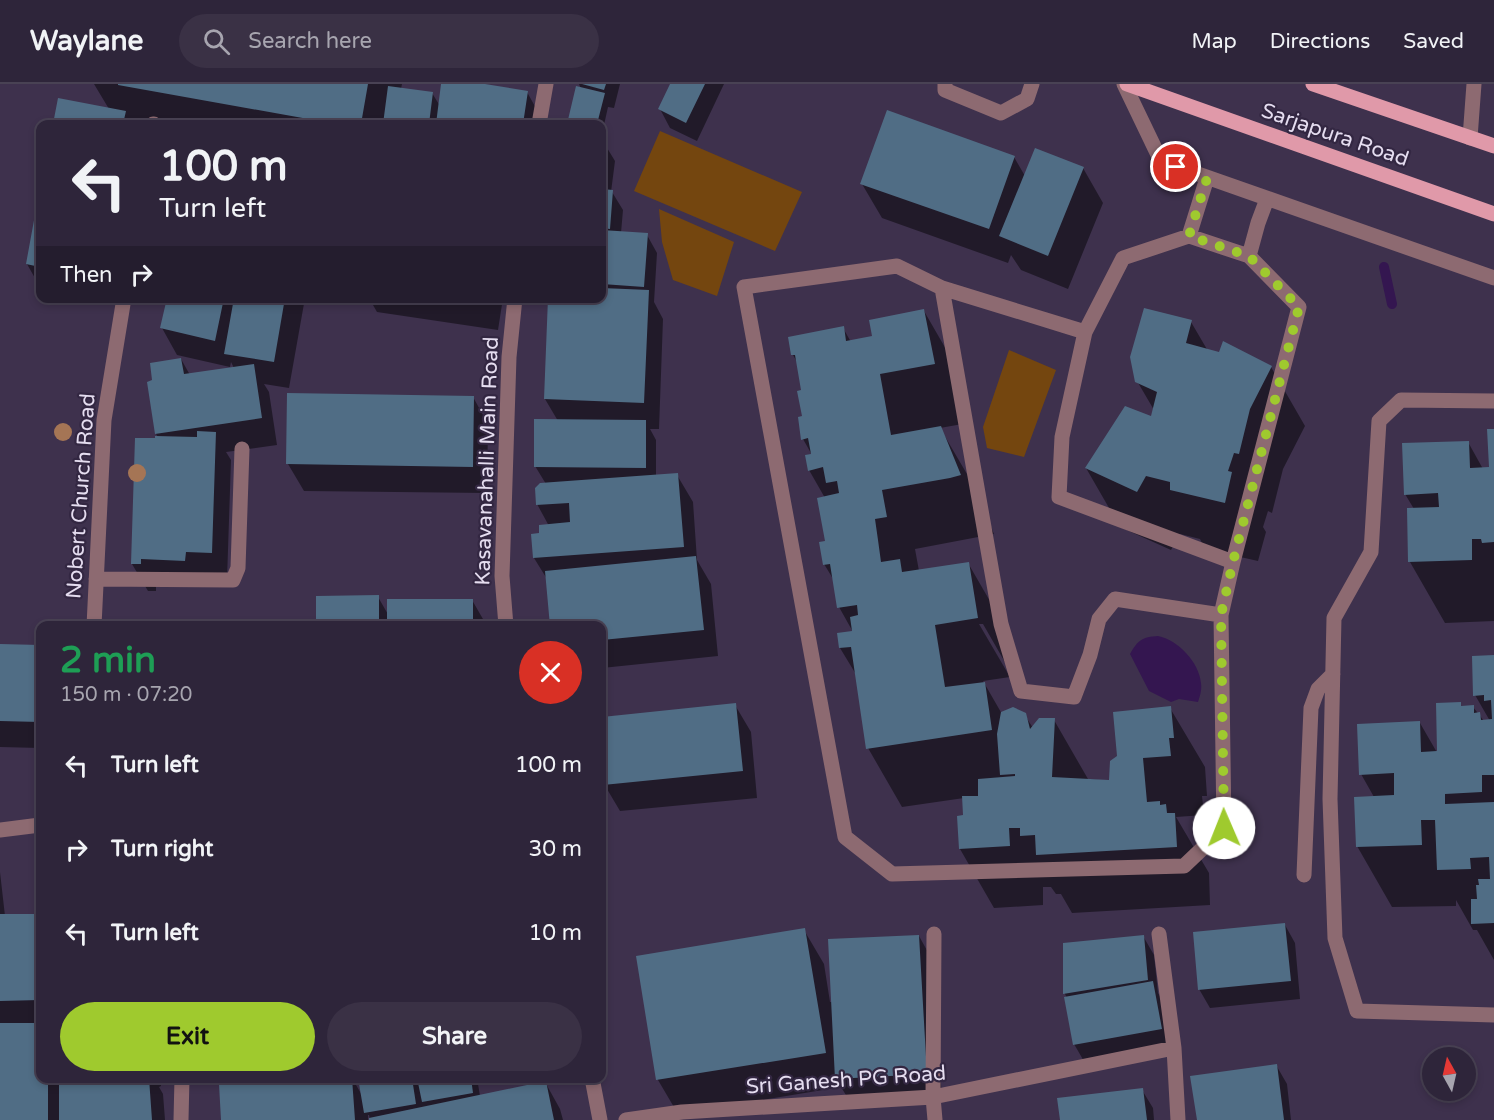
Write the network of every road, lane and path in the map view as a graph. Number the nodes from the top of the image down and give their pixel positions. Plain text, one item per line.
1 (546, 84) edge
2 (945, 84) edge
3 (1032, 84) edge
4 (1126, 84) edge
5 (1313, 84) edge
6 (1474, 84) edge
7 (540, 120) edge
8 (1470, 138) junction
9 (1494, 146) edge
10 (1207, 178) junction
11 (1267, 199) junction
12 (1494, 214) edge
13 (1189, 236) junction
14 (1249, 256) junction
15 (1494, 278) edge
16 (942, 288) junction
17 (123, 303) edge
18 (514, 303) edge
19 (1085, 332) junction
20 (1494, 401) edge
21 (242, 449) dead end
22 (1233, 562) junction
23 (96, 579) junction
24 (1221, 615) junction
25 (94, 621) edge
26 (506, 621) edge
27 (1333, 674) junction
28 (36, 826) edge
29 (0, 830) edge
30 (1304, 875) dead end
31 (934, 934) dead end
32 (1159, 934) dead end
33 (1494, 1015) edge
34 (1174, 1048) junction
35 (182, 1083) edge
36 (593, 1083) edge
37 (933, 1097) junction
38 (181, 1120) edge
39 (600, 1120) edge
40 (626, 1120) edge
41 (935, 1120) edge
42 (1178, 1120) edge

1 - 7 street
2 - 3 street
4 - 10 street
4 - 12 main road, Sarjapura Road
5 - 8 main road, Sarjapura Road
6 - 8 street
8 - 9 main road, Sarjapura Road
10 - 11 street
10 - 13 street
11 - 14 street
11 - 15 street
13 - 14 street
13 - 19 street
14 - 22 street
16 - 19 street
16 - 24 street
16 - 24 street
17 - 23 street, Nobert Church Road
18 - 26 street, Kasavanahalli Main Road
19 - 22 street
20 - 27 street
21 - 23 street
22 - 24 street
23 - 25 street, Nobert Church Road
27 - 30 street
27 - 33 street
28 - 29 street
31 - 37 street
32 - 34 street
34 - 37 street, Sri Ganesh PG Road
34 - 42 street
35 - 38 street
36 - 39 street
37 - 40 street, Sri Ganesh PG Road
37 - 41 street

